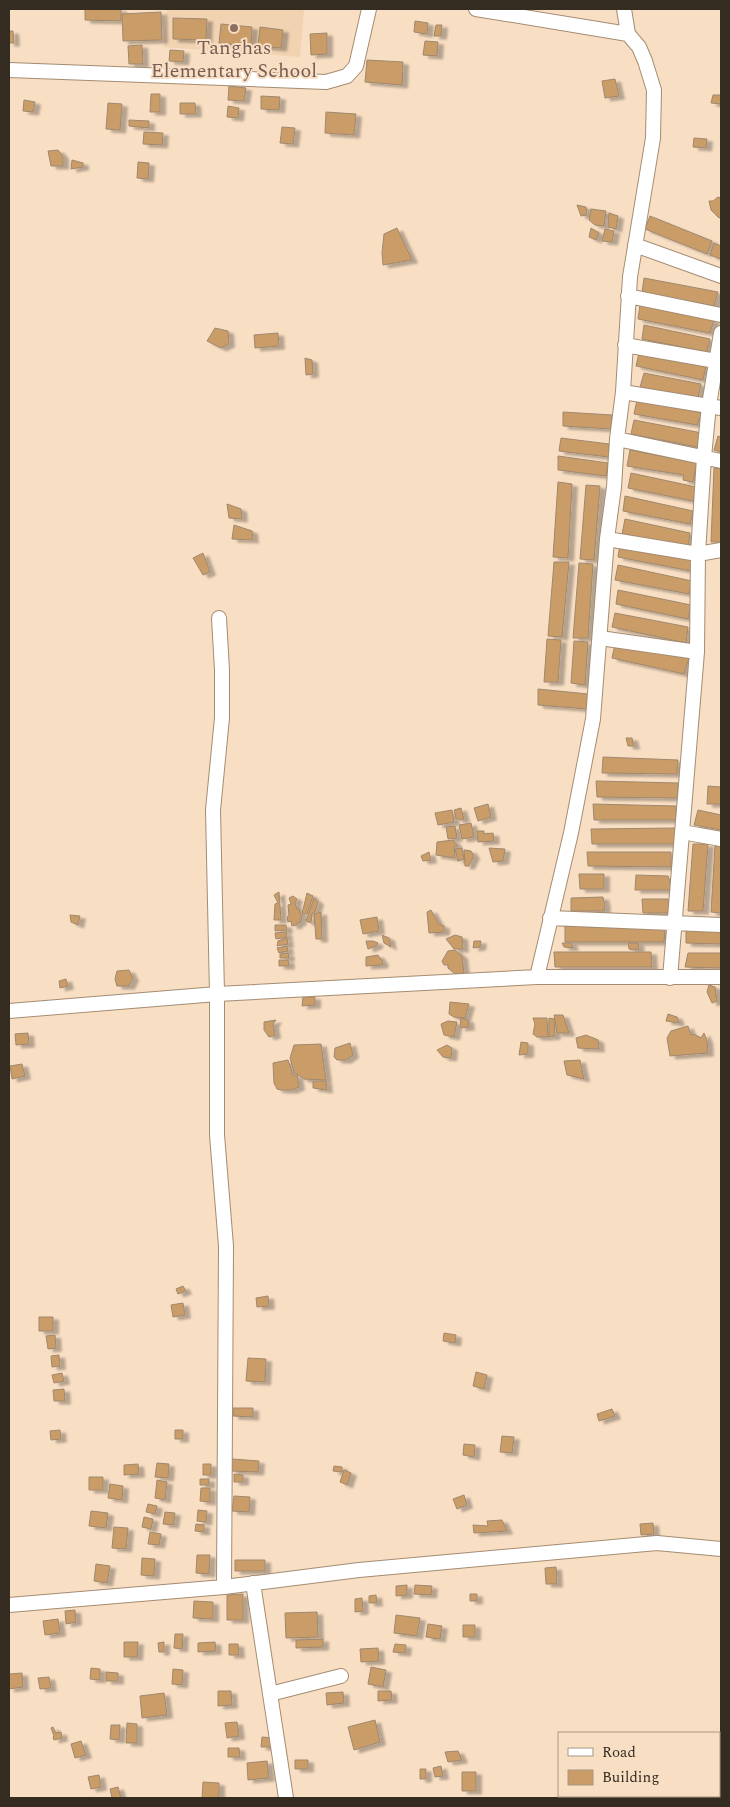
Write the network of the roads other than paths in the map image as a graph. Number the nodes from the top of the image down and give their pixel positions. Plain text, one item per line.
1 (369, 9) edge
2 (476, 9) edge
3 (624, 9) edge
4 (628, 34) junction
5 (9, 70) edge
6 (635, 245) junction
7 (721, 276) edge
8 (628, 296) junction
9 (721, 315) edge
10 (721, 333) edge
11 (625, 345) junction
12 (716, 361) junction
13 (623, 392) junction
14 (715, 407) edge
15 (617, 439) junction
16 (704, 457) junction
17 (721, 461) edge
18 (607, 539) junction
19 (721, 550) edge
20 (698, 554) junction
21 (219, 618) dead end
22 (600, 638) junction
23 (697, 652) junction
24 (682, 832) junction
25 (721, 838) edge
26 (550, 918) junction
27 (673, 924) junction
28 (721, 925) edge
29 (537, 977) junction
30 (721, 977) edge
31 (670, 978) junction
32 (216, 994) junction
33 (9, 1011) edge
34 (721, 1549) edge
35 (253, 1583) junction
36 (224, 1587) junction
37 (9, 1605) edge
38 (342, 1676) dead end
39 (270, 1694) junction
40 (286, 1798) edge

1 - 5 street
2 - 4 street
3 - 4 street
4 - 6 street
6 - 7 street
6 - 8 street
8 - 9 street
8 - 11 street
10 - 12 street
11 - 12 street
11 - 13 street
12 - 14 street
13 - 14 street
13 - 15 street
14 - 16 street
15 - 16 street
15 - 18 street
16 - 17 street
16 - 20 street
18 - 20 street
18 - 22 street
19 - 20 street
20 - 23 street
21 - 32 street
22 - 23 street
22 - 26 street
23 - 24 street
24 - 25 street
24 - 27 street
26 - 27 street
26 - 29 street
27 - 28 street
27 - 31 street
29 - 31 street
29 - 32 street
30 - 31 street
32 - 33 street
32 - 36 street
34 - 35 street
35 - 36 street
35 - 39 street
36 - 37 street
38 - 39 street
39 - 40 street

